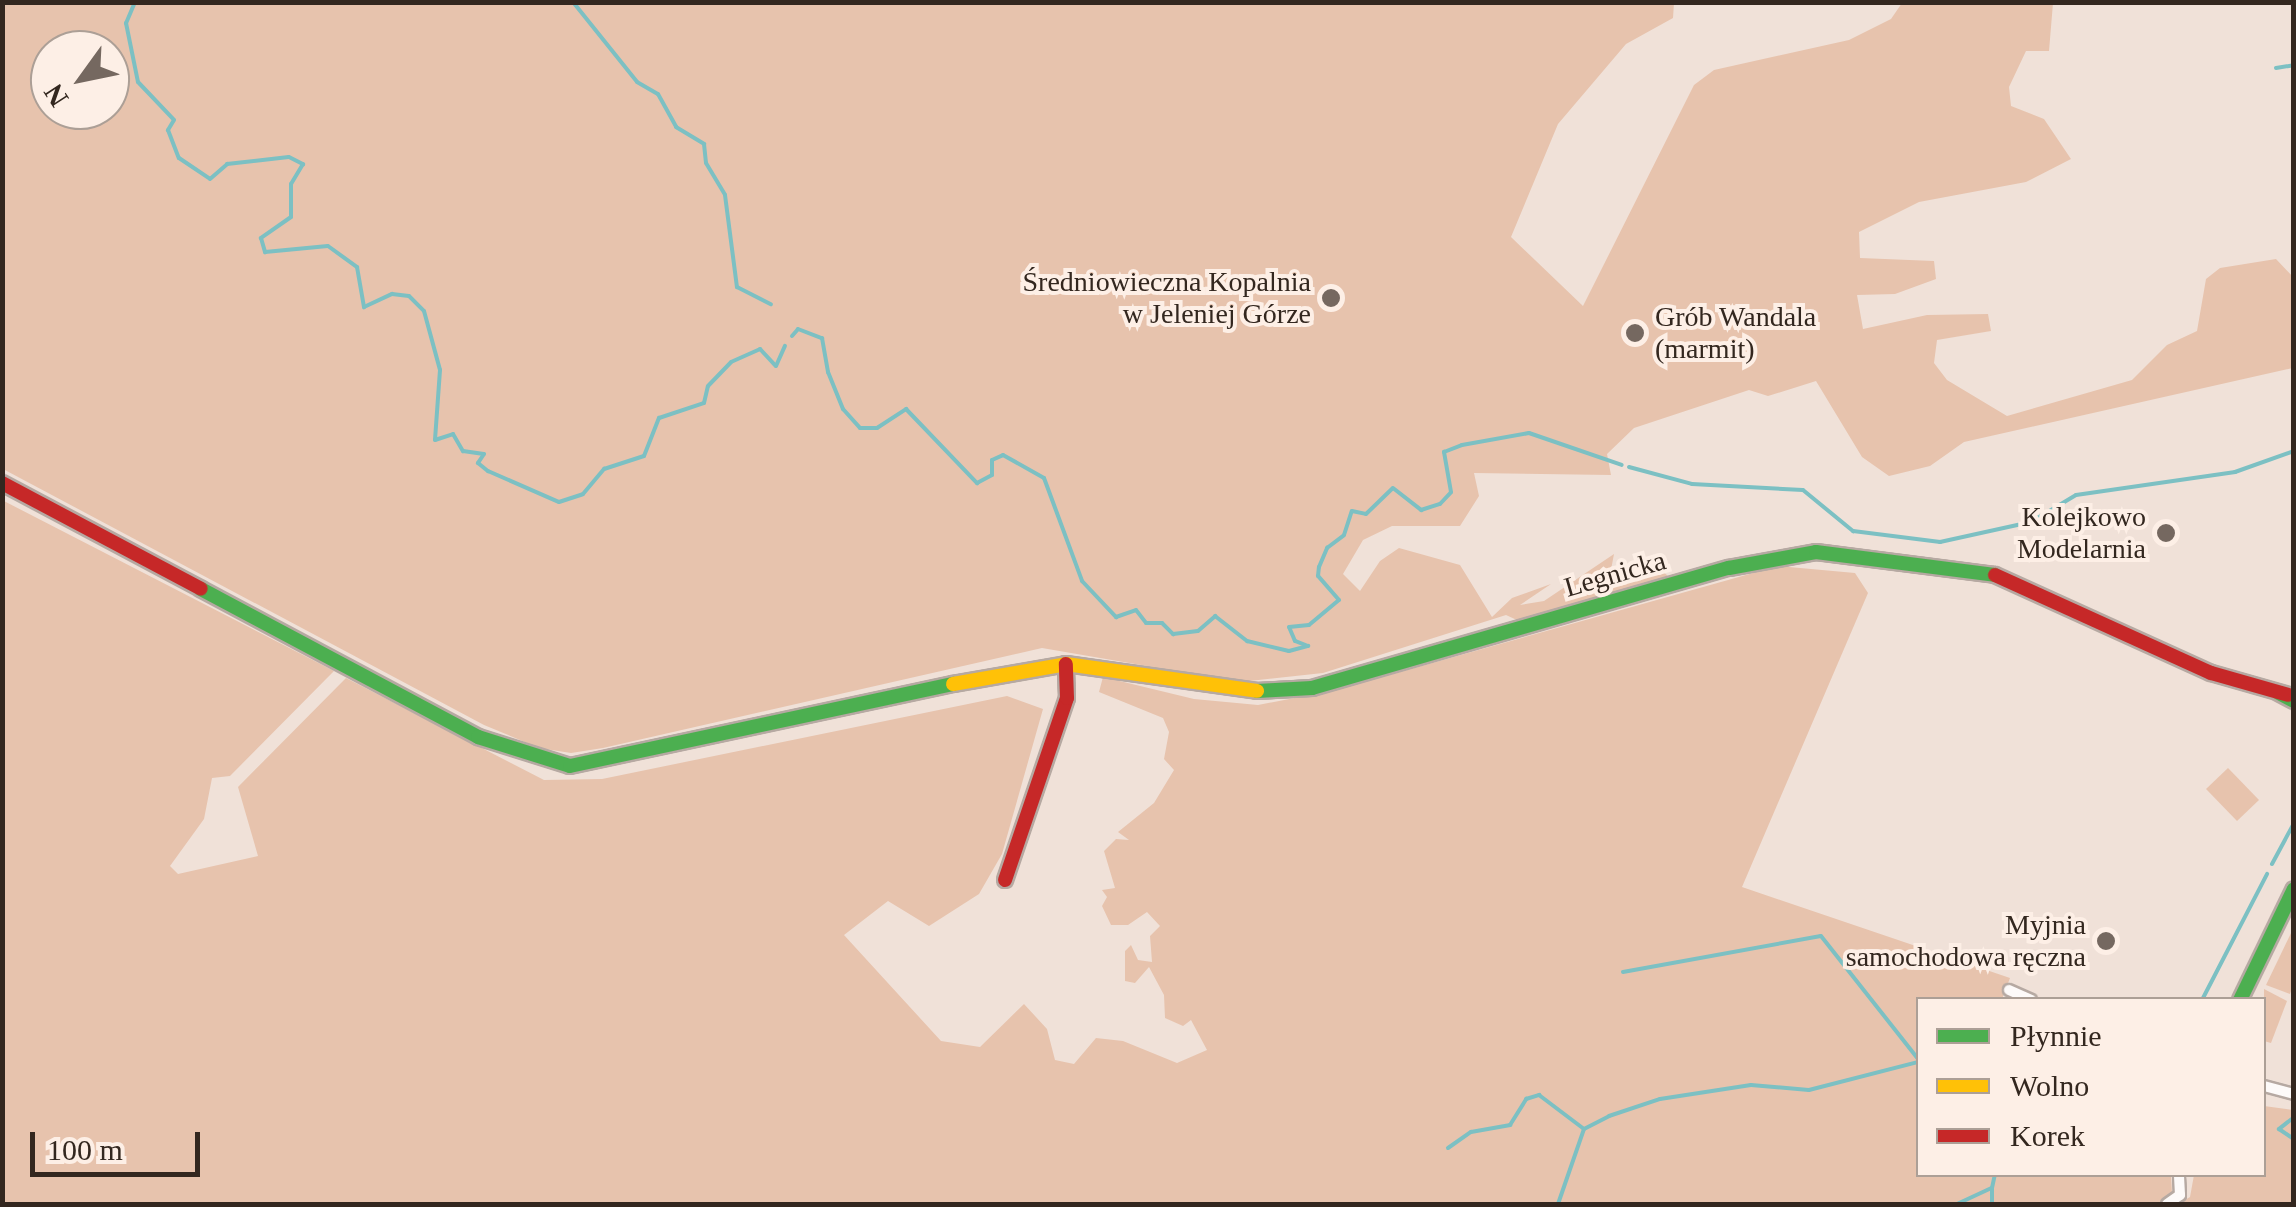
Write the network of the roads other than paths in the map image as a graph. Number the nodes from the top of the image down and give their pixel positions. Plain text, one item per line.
1 (2, 483) edge
2 (1066, 664) junction
3 (2290, 695) edge
4 (1005, 880) dead end
5 (2294, 889) edge
6 (2009, 990) dead end
7 (2024, 997) edge
8 (2241, 997) edge
9 (2266, 1087) edge
10 (2294, 1094) edge
11 (2179, 1177) edge
12 (2168, 1204) edge

1 - 2 main road, Legnicka
2 - 3 main road, Legnicka
2 - 4 main road
5 - 8 main road
6 - 7 street
9 - 10 street
11 - 12 street

